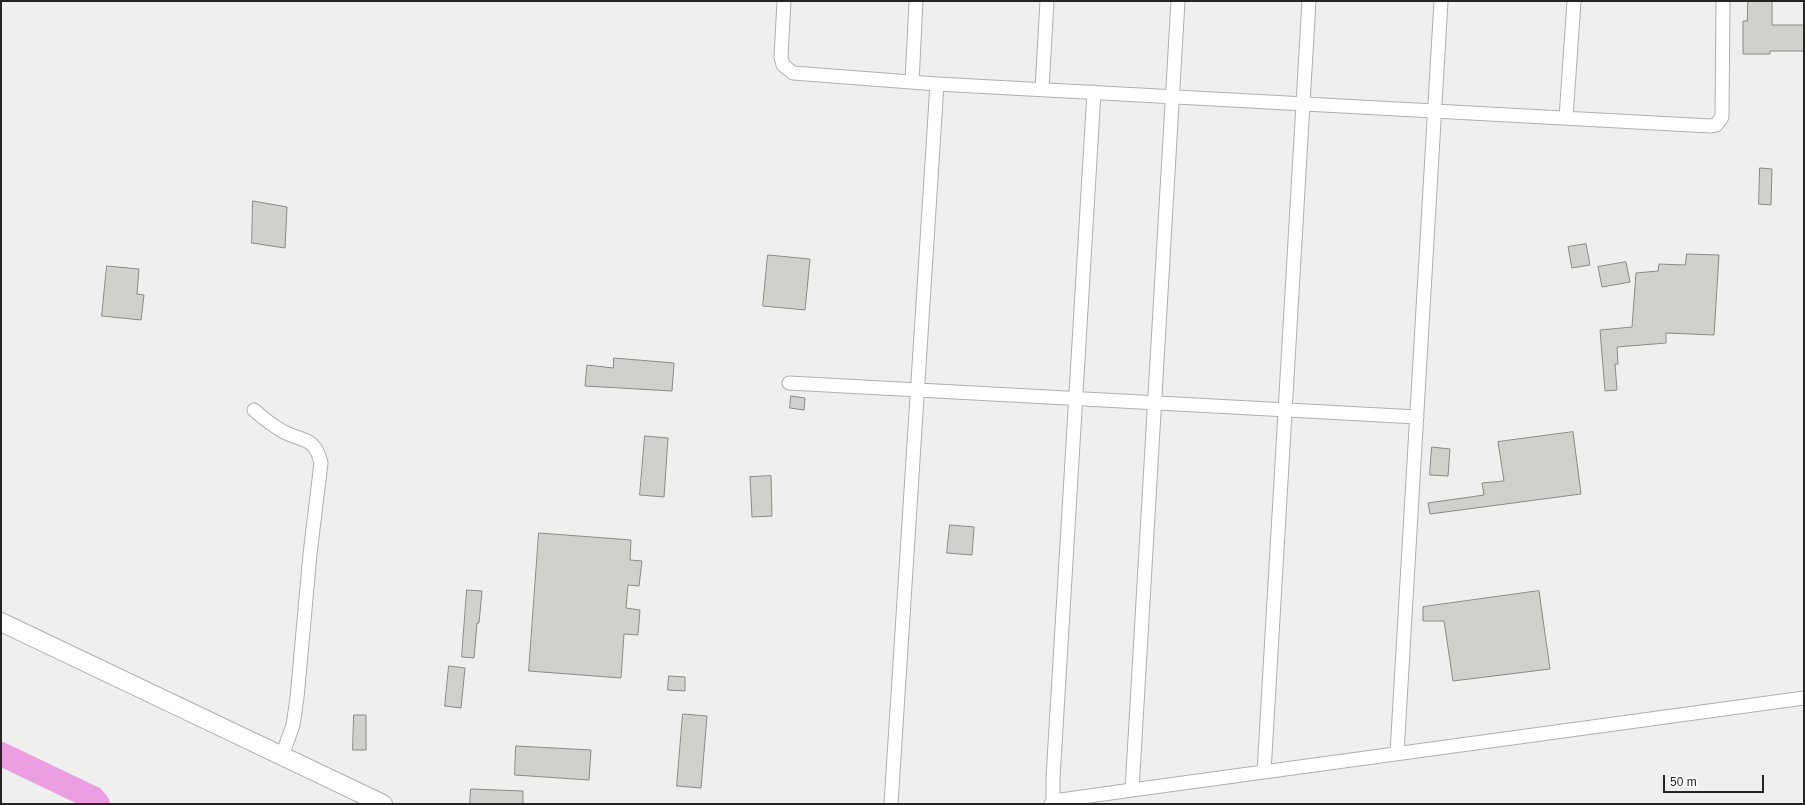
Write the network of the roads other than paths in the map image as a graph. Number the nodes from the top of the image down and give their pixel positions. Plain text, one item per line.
1 (784, 1) edge
2 (916, 1) edge
3 (1047, 1) edge
4 (1178, 1) edge
5 (1309, 1) edge
6 (1441, 1) edge
7 (1574, 1) edge
8 (1723, 1) edge
9 (912, 82) junction
10 (937, 84) junction
11 (1042, 89) junction
12 (1094, 92) junction
13 (1172, 96) junction
14 (1303, 104) junction
15 (1434, 111) junction
16 (1566, 118) junction
17 (789, 383) dead end
18 (918, 390) junction
19 (1076, 398) junction
20 (1154, 402) junction
21 (1286, 409) junction
22 (254, 410) dead end
23 (1417, 417) junction
24 (1, 622) edge
25 (1804, 698) edge
26 (1396, 753) junction
27 (282, 756) junction
28 (1264, 772) junction
29 (1132, 790) junction
30 (1052, 803) edge
31 (383, 804) edge
32 (892, 804) edge

1 - 9 street
2 - 9 street
3 - 11 street
4 - 13 street
5 - 14 street
6 - 15 street
7 - 16 street
8 - 16 street
9 - 10 street
10 - 11 street
10 - 18 street
11 - 12 street
12 - 13 street
12 - 19 street
13 - 14 street
13 - 20 street
14 - 15 street
14 - 21 street
15 - 16 street
15 - 23 street
17 - 18 street
18 - 19 street
18 - 32 street
19 - 20 street
19 - 30 street
20 - 21 street
20 - 29 street
21 - 23 street
21 - 28 street
22 - 27 street
23 - 26 street
24 - 27 street
25 - 26 street
26 - 28 street
27 - 31 street
28 - 29 street
29 - 30 street

